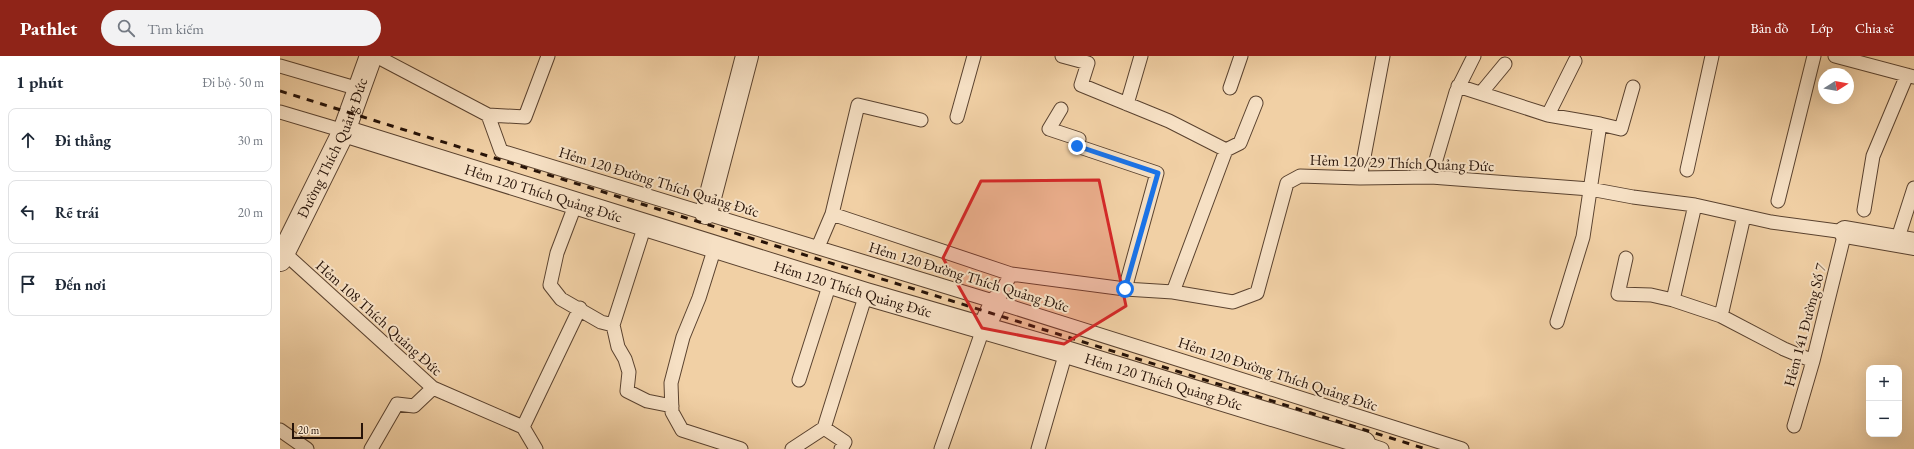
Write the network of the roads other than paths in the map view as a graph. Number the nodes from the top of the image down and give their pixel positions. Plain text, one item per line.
1 (371, 56) edge
2 (376, 56) edge
3 (548, 56) edge
4 (747, 56) edge
5 (974, 56) edge
6 (1062, 56) edge
7 (1141, 56) edge
8 (1241, 56) edge
9 (1383, 56) edge
10 (1474, 56) edge
11 (1712, 56) edge
12 (1814, 56) edge
13 (1835, 56) edge
14 (1574, 58) edge
15 (1505, 64) dead end
16 (280, 66) edge
17 (1910, 76) edge
18 (1458, 86) junction
19 (1634, 87) dead end
20 (1230, 88) dead end
21 (359, 89) junction
22 (1481, 93) junction
23 (1256, 103) dead end
24 (1127, 104) junction
25 (1061, 109) dead end
26 (280, 112) edge
27 (488, 115) junction
28 (1548, 115) junction
29 (957, 117) dead end
30 (921, 120) dead end
31 (1600, 124) junction
32 (344, 131) junction
33 (1226, 150) junction
34 (1687, 170) dead end
35 (1431, 177) junction
36 (1360, 178) junction
37 (1590, 188) junction
38 (1913, 193) edge
39 (1778, 201) dead end
40 (576, 203) junction
41 (1695, 205) junction
42 (1864, 210) dead end
43 (706, 213) junction
44 (832, 214) junction
45 (1744, 216) junction
46 (644, 224) junction
47 (1845, 232) junction
48 (1906, 242) edge
49 (715, 247) junction
50 (818, 247) junction
51 (281, 254) edge
52 (1626, 258) dead end
53 (1011, 274) junction
54 (830, 282) junction
55 (1125, 289) junction
56 (1173, 292) junction
57 (866, 294) junction
58 (1673, 300) junction
59 (996, 302) junction
60 (580, 308) junction
61 (1721, 316) junction
62 (1557, 322) dead end
63 (613, 324) junction
64 (983, 329) junction
65 (1066, 352) junction
66 (1813, 361) junction
67 (799, 380) dead end
68 (432, 388) junction
69 (672, 406) junction
70 (1794, 426) dead end
71 (523, 427) junction
72 (824, 428) junction
73 (280, 430) edge
74 (1370, 447) edge
75 (307, 449) edge
76 (371, 449) edge
77 (536, 449) edge
78 (741, 449) edge
79 (792, 449) edge
80 (841, 449) edge
81 (942, 449) edge
82 (1038, 449) edge
83 (1462, 449) edge

1 - 21 street, Đường Thích Quảng Đức
2 - 27 lane
3 - 27 lane
4 - 43 street
5 - 29 lane
6 - 24 lane
7 - 24 lane
8 - 20 lane
9 - 36 lane
10 - 18 lane
11 - 34 lane
12 - 39 lane
13 - 17 lane
14 - 28 lane
15 - 22 lane
16 - 21 lane
17 - 42 lane
18 - 22 lane
18 - 35 lane
19 - 31 lane
21 - 32 street, Đường Thích Quảng Đức
22 - 28 lane
23 - 33 lane
24 - 33 lane
25 - 55 lane
26 - 32 lane
27 - 43 lane, Hẻm 120 Đường Thích Quảng Đức
28 - 31 lane
30 - 44 lane
31 - 37 lane
32 - 40 street, Hẻm 120 Thích Quảng Đức
32 - 51 street, Đường Thích Quảng Đức
33 - 56 lane
35 - 36 lane, Hẻm 120/29 Thích Quảng Đức
35 - 37 lane, Hẻm 120/29 Thích Quảng Đức
36 - 56 lane, Hẻm 120/29 Thích Quảng Đức
37 - 41 lane, Hẻm 120/29 Thích Quảng Đức
37 - 62 lane
38 - 48 lane
40 - 46 street, Hẻm 120 Thích Quảng Đức
40 - 60 lane
41 - 45 lane, Hẻm 120/29 Thích Quảng Đức
41 - 58 lane
43 - 50 lane, Hẻm 120 Đường Thích Quảng Đức
44 - 50 lane
44 - 53 lane, Hẻm 120/29 Thích Quảng Đức
45 - 47 lane, Hẻm 120/29 Thích Quảng Đức
45 - 61 lane
46 - 49 street, Hẻm 120 Thích Quảng Đức
46 - 63 lane
47 - 48 street
47 - 66 lane, Hẻm 141 Đường Số 7
49 - 54 street, Hẻm 120 Thích Quảng Đức
49 - 69 lane
50 - 59 lane, Hẻm 120 Đường Thích Quảng Đức
51 - 68 lane, Hẻm 108 Thích Quảng Đức
52 - 58 lane
53 - 55 lane, Hẻm 120/29 Thích Quảng Đức
53 - 59 lane
54 - 57 street, Hẻm 120 Thích Quảng Đức
54 - 67 lane
55 - 56 lane, Hẻm 120/29 Thích Quảng Đức
57 - 64 street, Hẻm 120 Thích Quảng Đức
57 - 72 lane
58 - 61 lane
59 - 64 street
59 - 83 lane, Hẻm 120 Đường Thích Quảng Đức
60 - 63 lane
60 - 71 lane
61 - 66 lane
63 - 69 lane
64 - 65 street, Hẻm 120 Thích Quảng Đức
64 - 81 lane
65 - 74 street, Hẻm 120 Thích Quảng Đức
65 - 82 lane
66 - 70 lane, Hẻm 141 Đường Số 7
68 - 71 lane, Hẻm 108 Thích Quảng Đức
68 - 76 lane
69 - 78 lane
71 - 77 lane
72 - 79 lane
72 - 80 lane
73 - 75 lane

